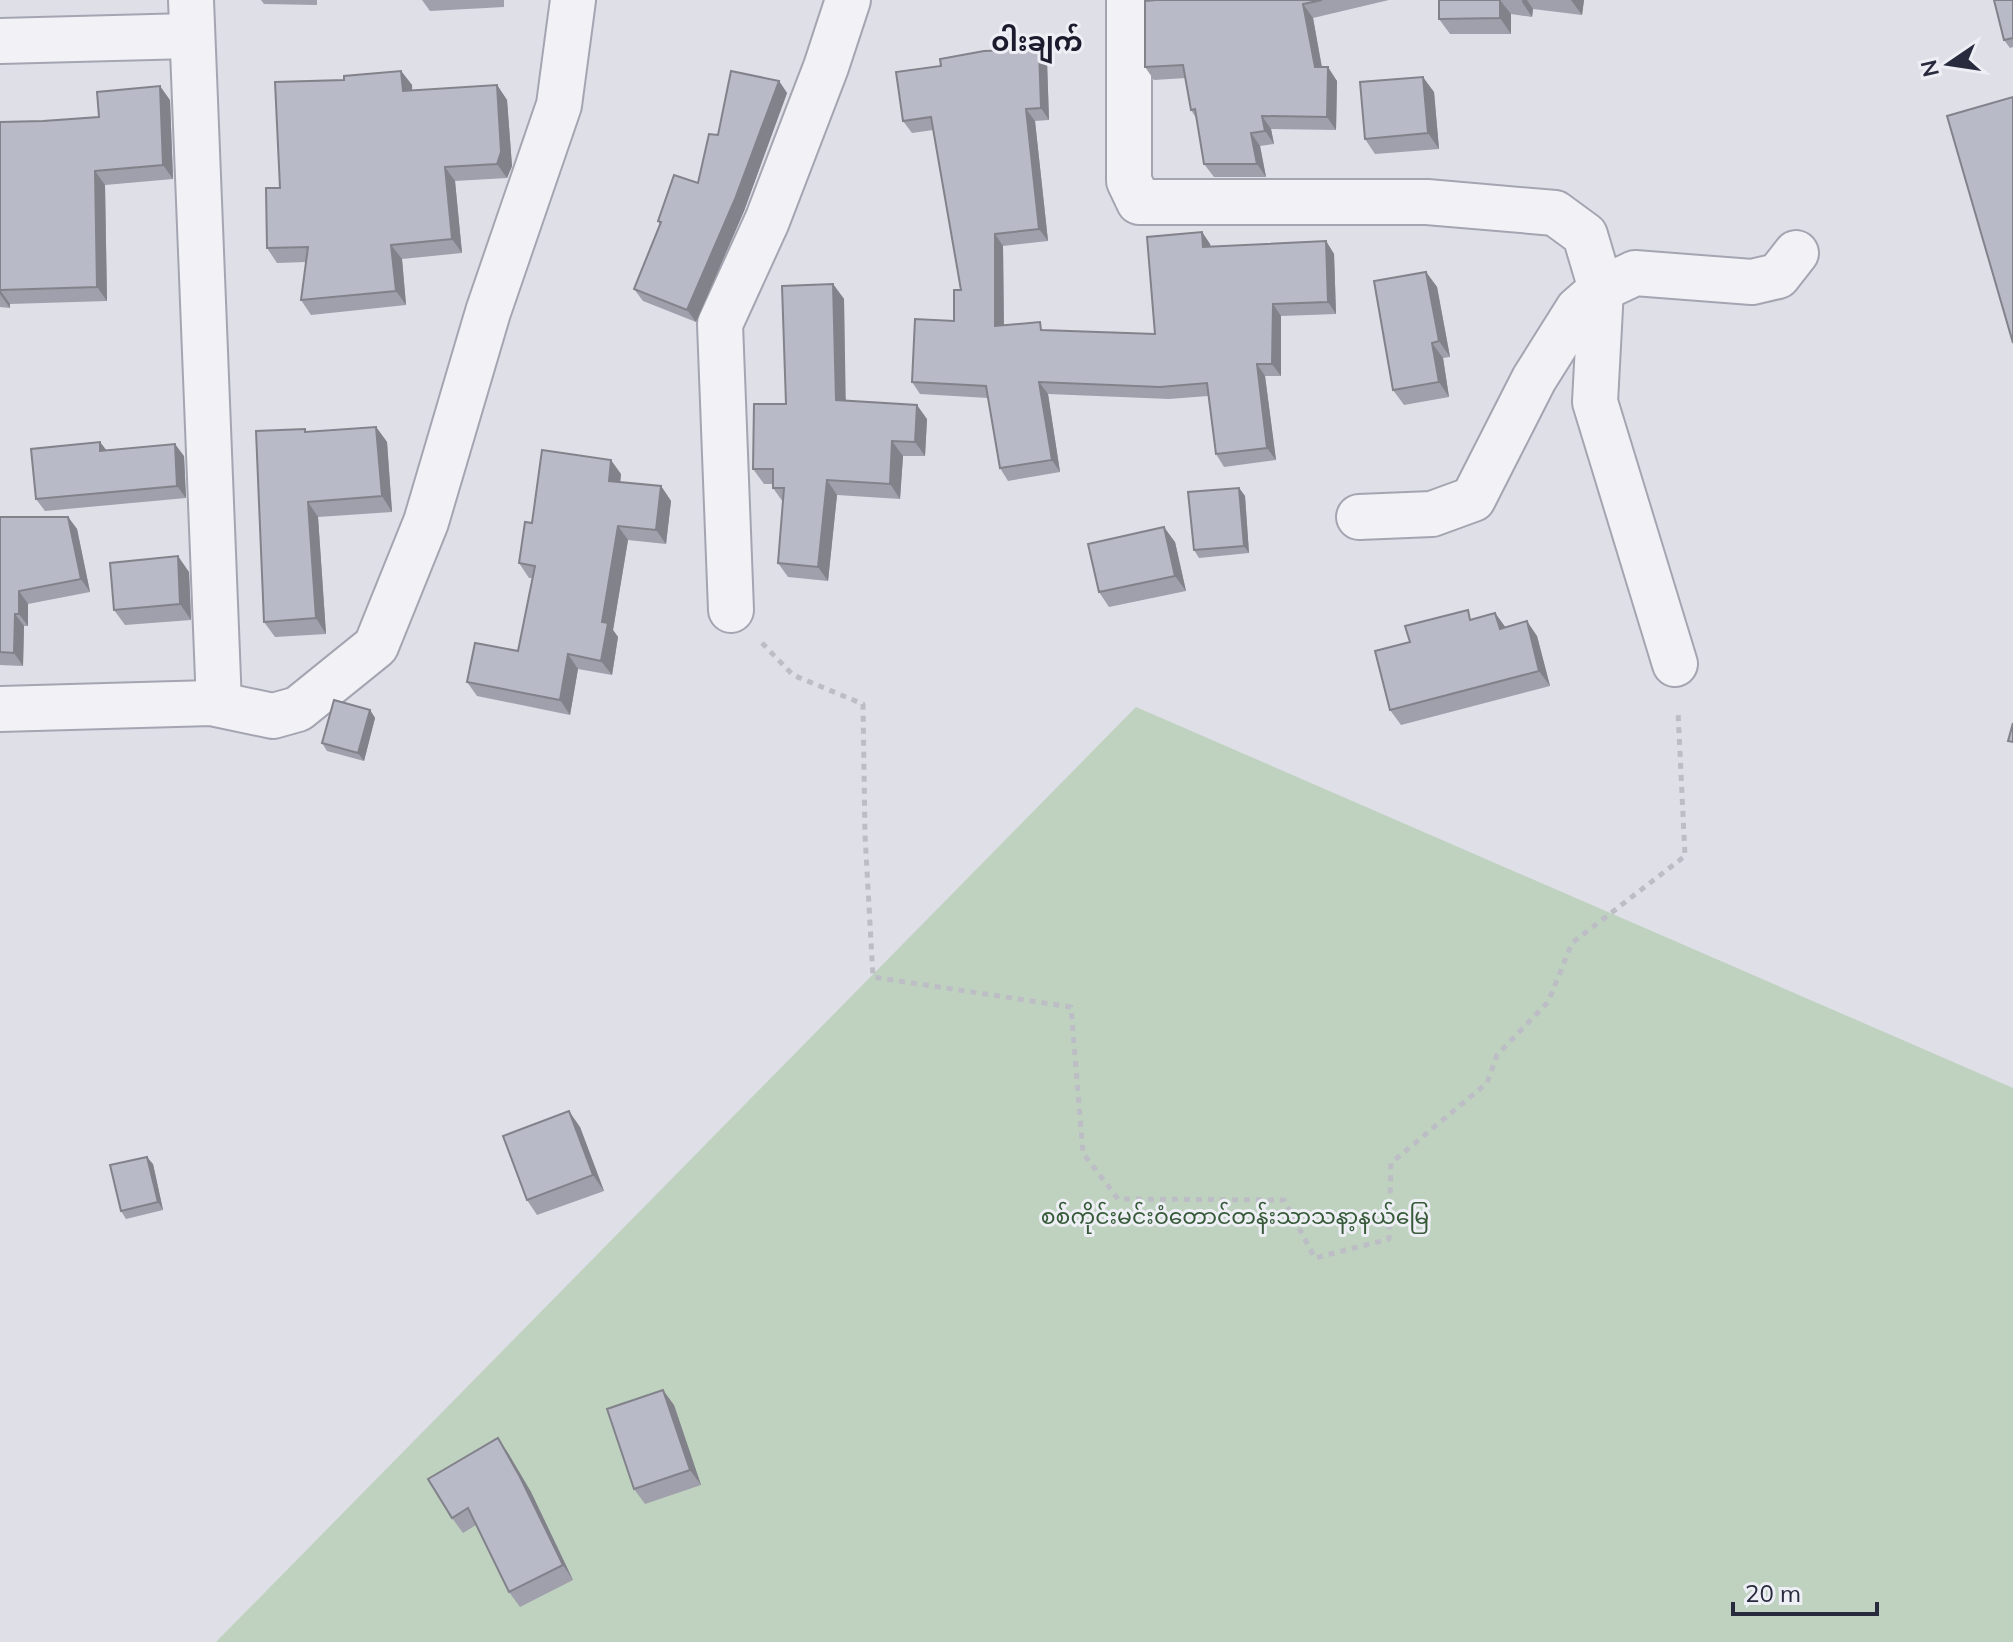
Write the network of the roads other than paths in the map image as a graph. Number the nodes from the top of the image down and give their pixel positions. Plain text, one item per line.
1 (573, 0) edge
2 (848, 0) edge
3 (1129, 0) edge
4 (190, 18) edge
5 (0, 41) edge
6 (1796, 253) dead end
7 (1601, 289) junction
8 (1359, 517) dead end
9 (731, 610) road end
10 (1675, 664) road end
11 (219, 704) junction
12 (0, 709) edge

1 - 11 street
2 - 9 street
3 - 7 street
4 - 5 street
4 - 11 street
6 - 7 street
7 - 8 street
7 - 10 street
11 - 12 street

